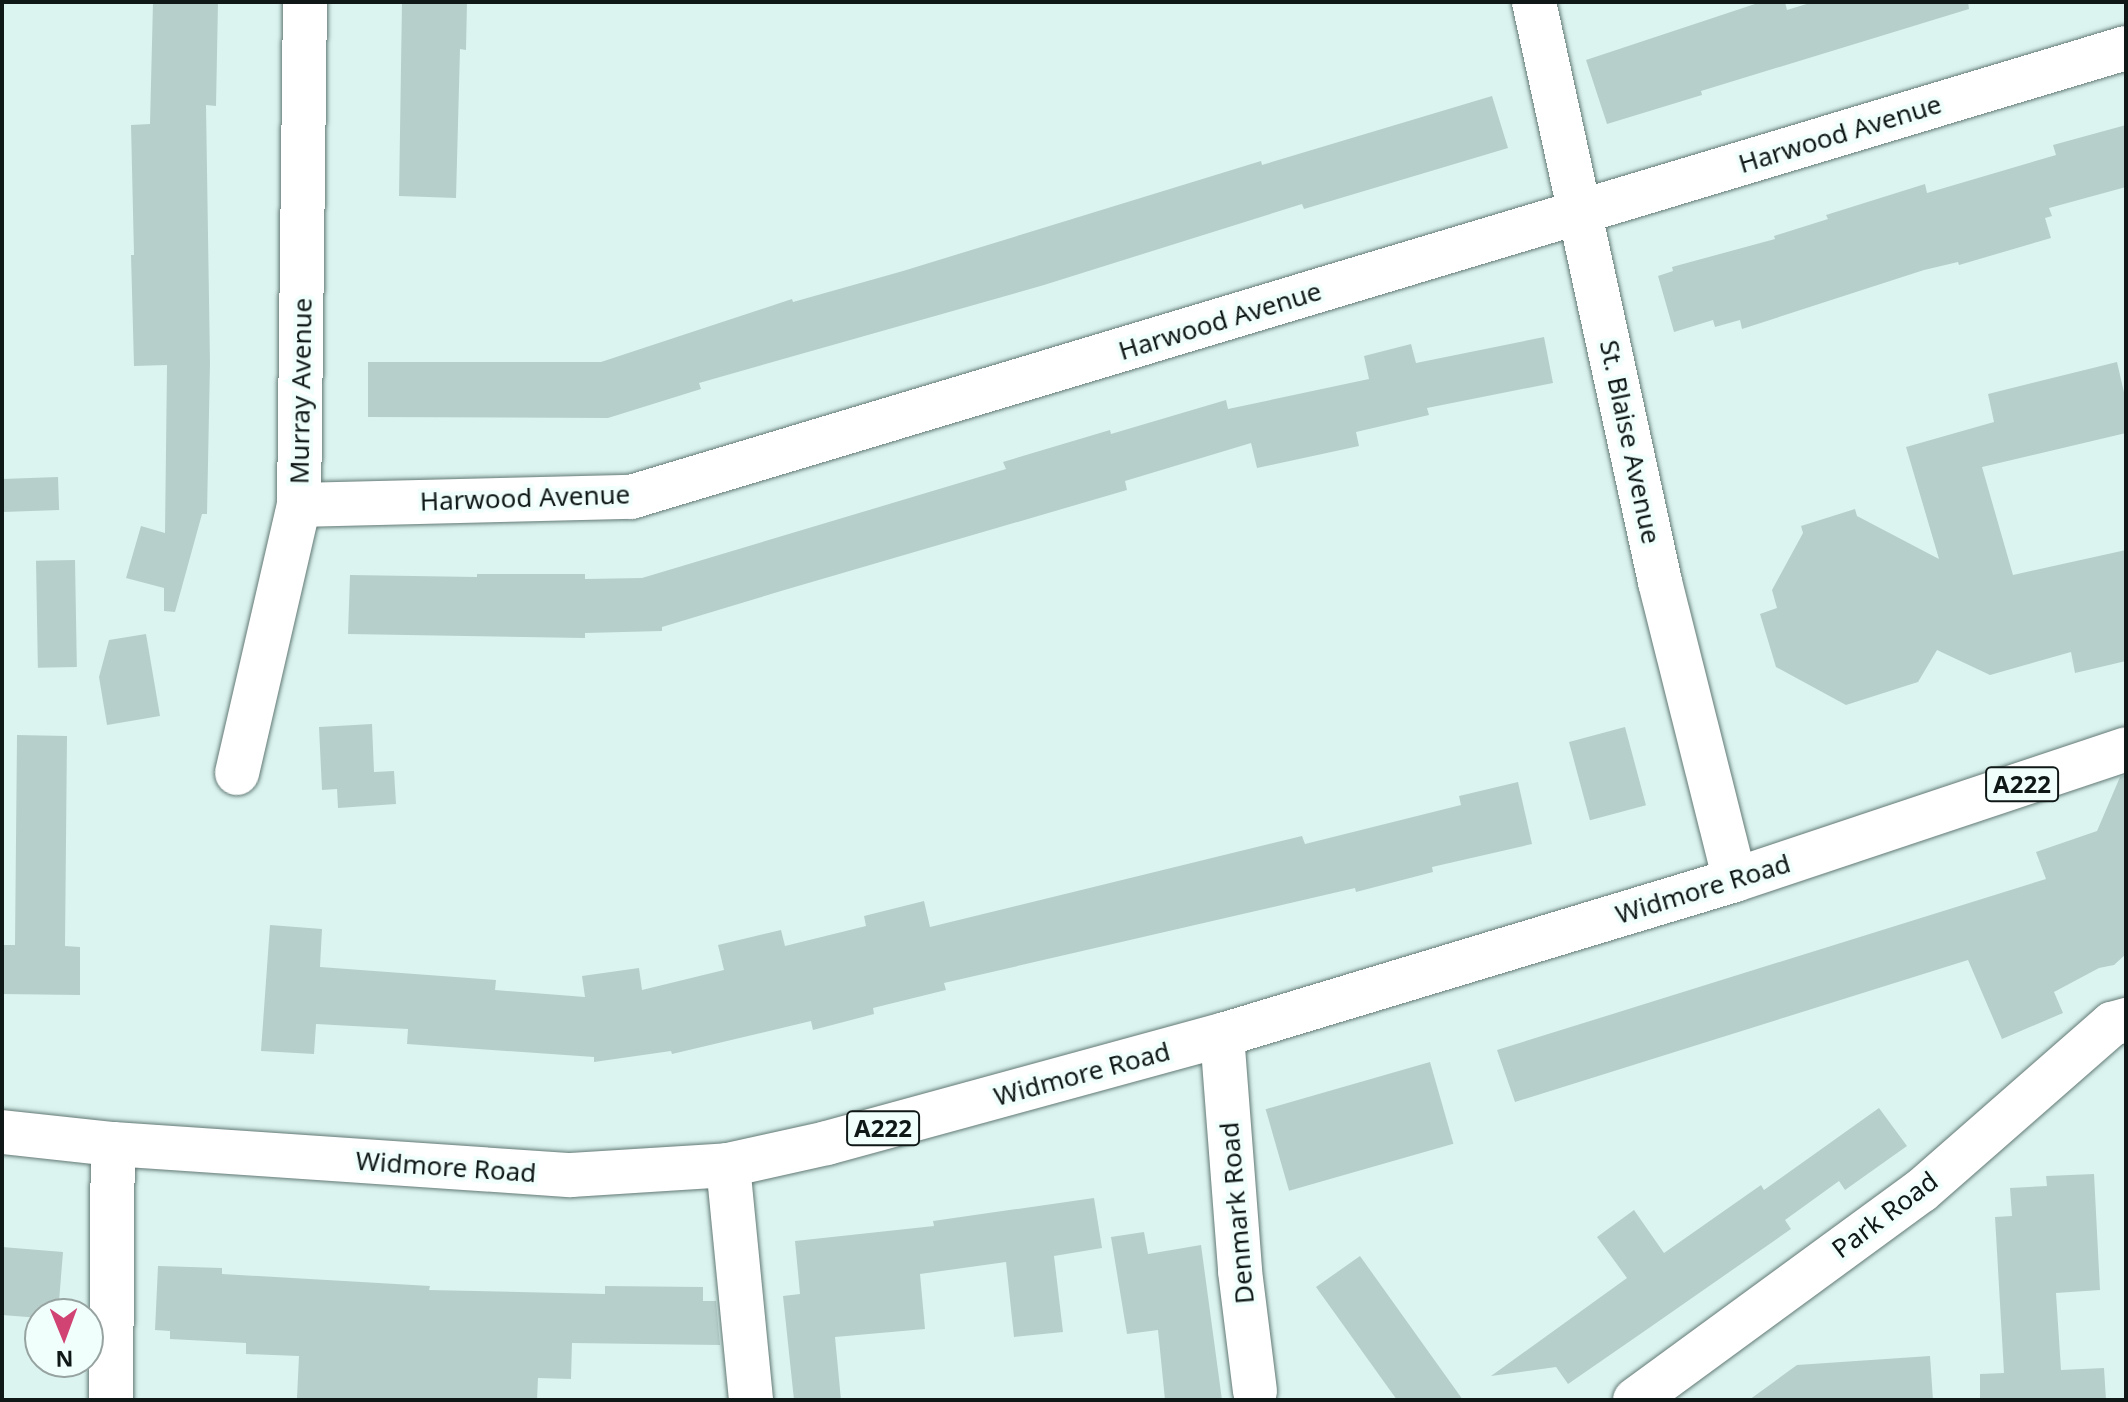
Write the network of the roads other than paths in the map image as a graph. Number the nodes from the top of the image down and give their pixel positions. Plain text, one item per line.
1 (305, 2) edge
2 (1534, 2) edge
3 (2126, 48) edge
4 (1580, 212) junction
5 (299, 505) junction
6 (2126, 749) edge
7 (237, 773) dead end
8 (1735, 880) junction
9 (2126, 1020) edge
10 (1222, 1035) junction
11 (2, 1132) edge
12 (113, 1144) junction
13 (728, 1165) junction
14 (1255, 1391) dead end
15 (111, 1400) edge
16 (751, 1400) edge
17 (1635, 1400) edge

1 - 5 street, Murray Avenue
2 - 4 street, St. Blaise Avenue
3 - 4 street, Harwood Avenue
4 - 5 street, Harwood Avenue
4 - 8 street, St. Blaise Avenue
5 - 7 street, Murray Avenue
6 - 8 street, Widmore Road / A222
8 - 10 street, Widmore Road / A222
9 - 17 street, Park Road
10 - 13 street, Widmore Road / A222
10 - 14 street, Denmark Road
11 - 12 street, Widmore Road / A222
12 - 13 street, Widmore Road / A222
12 - 15 street
13 - 16 street

